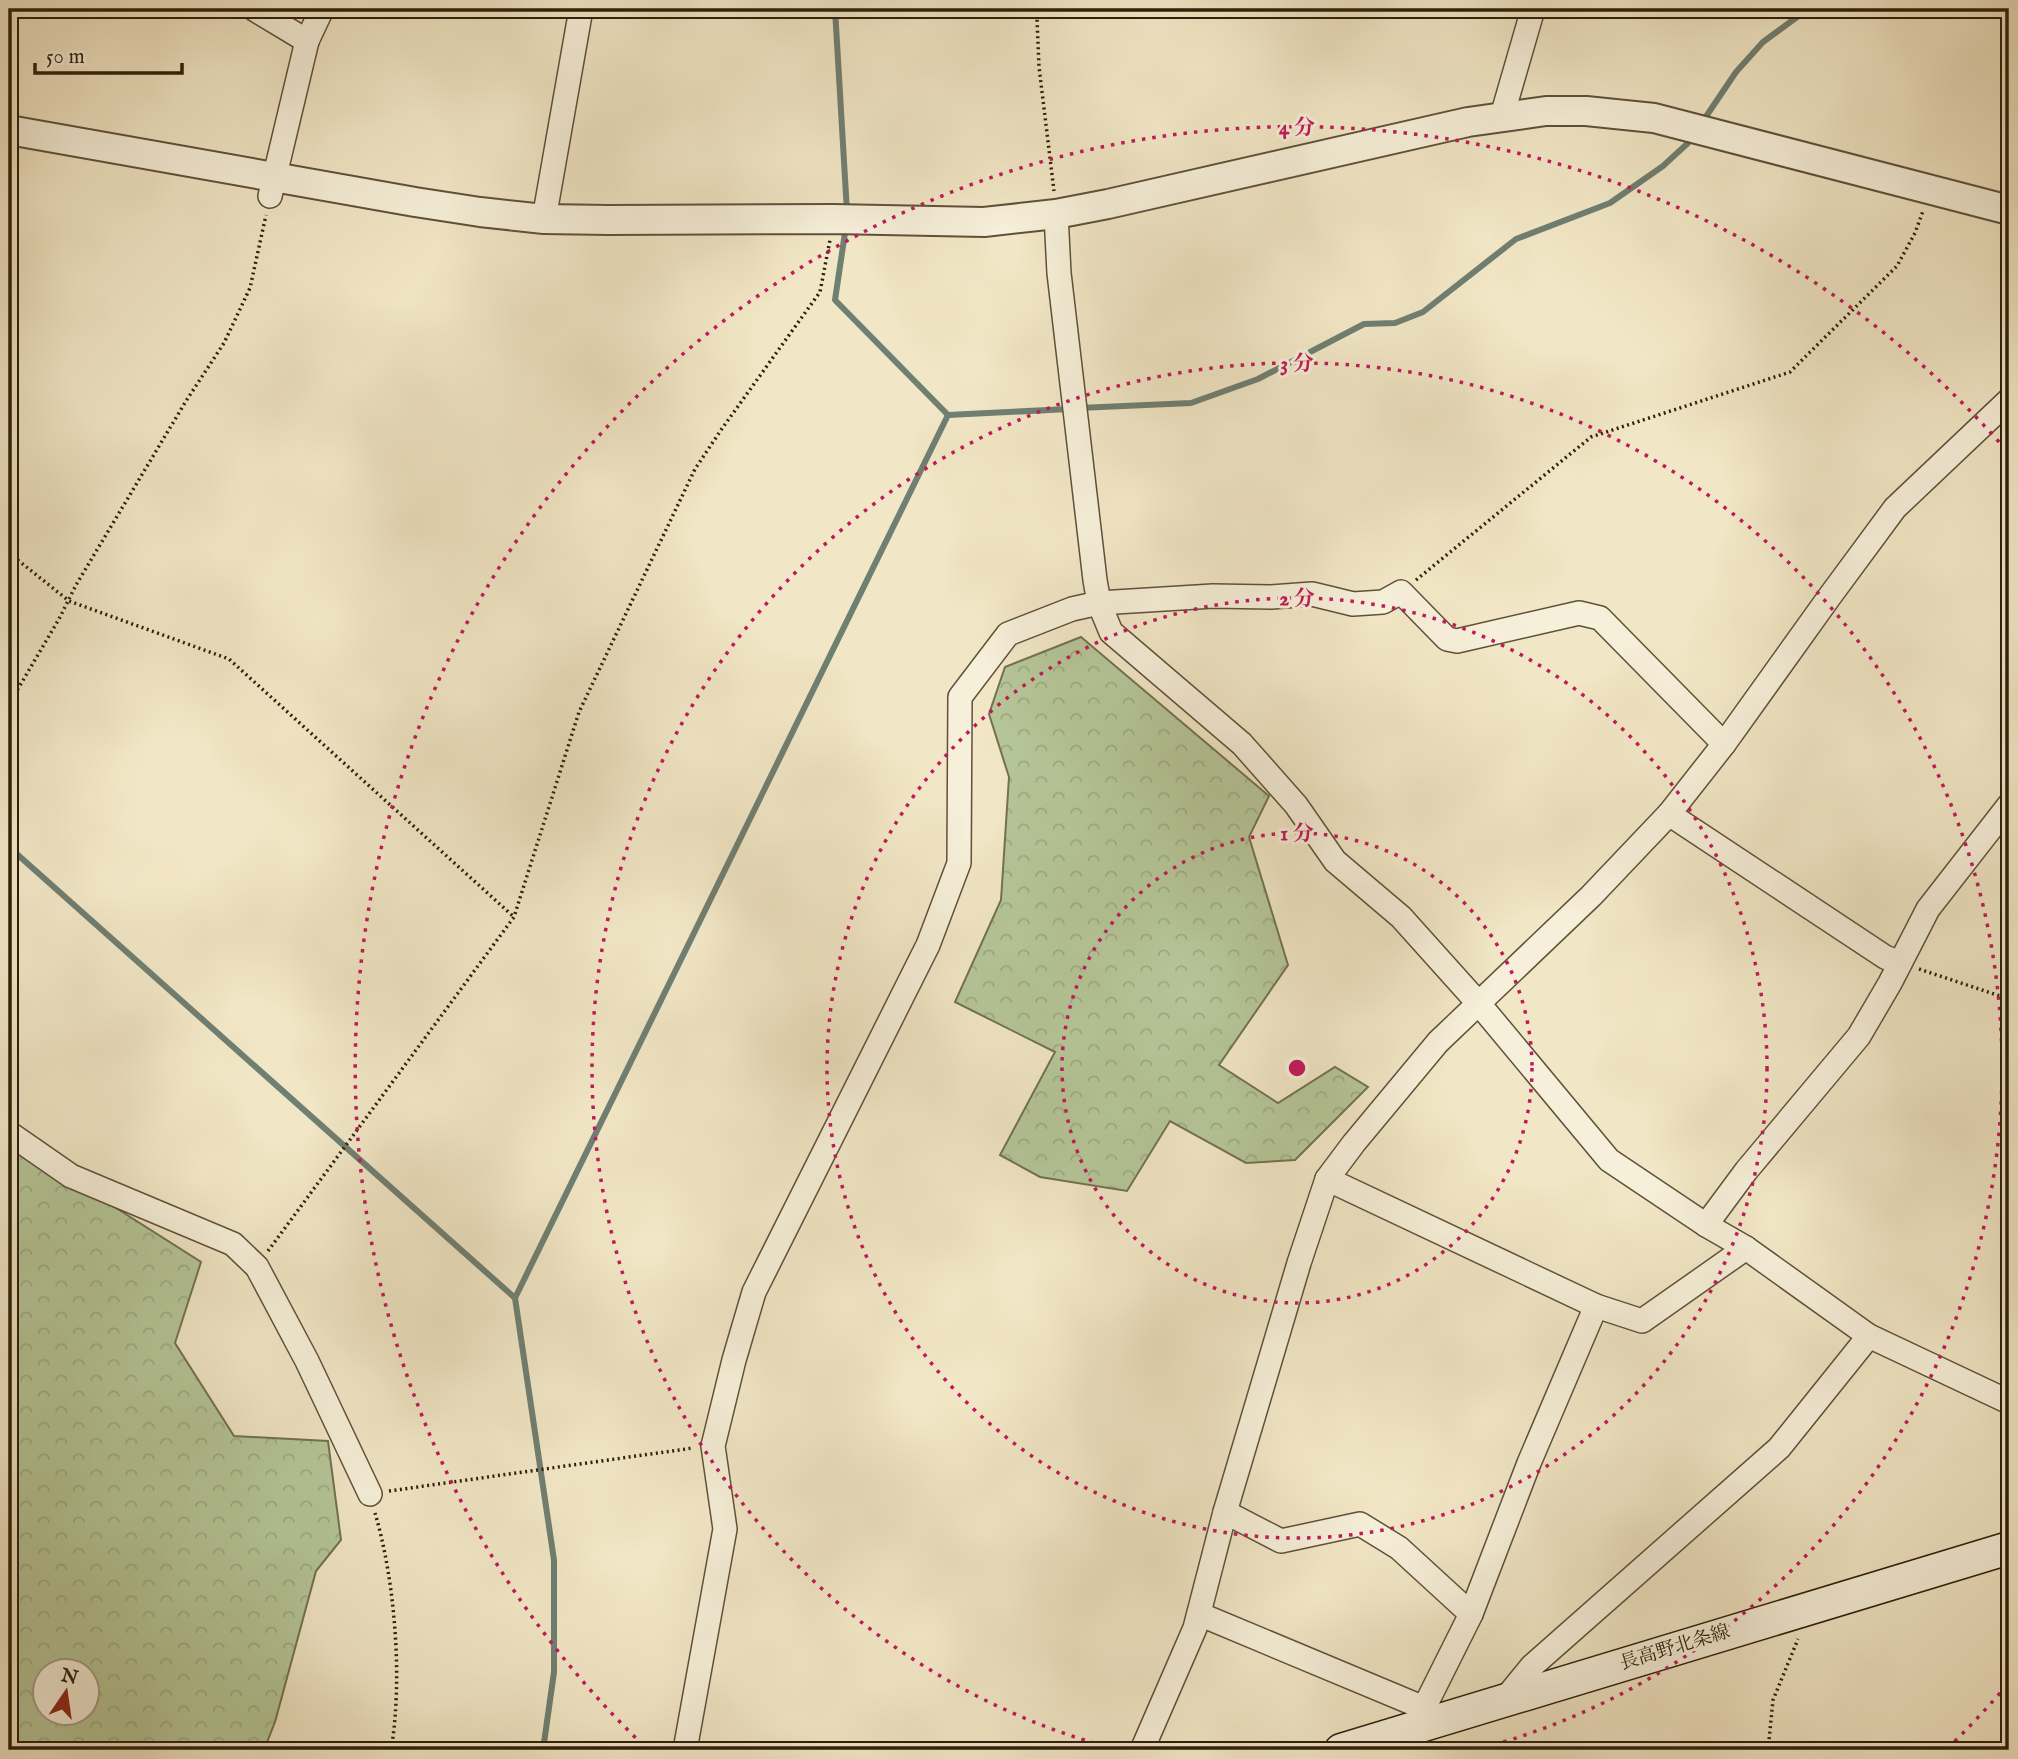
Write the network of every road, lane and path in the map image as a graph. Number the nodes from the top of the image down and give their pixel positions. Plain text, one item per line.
1 (254, 9) edge
2 (321, 9) edge
3 (581, 9) edge
4 (1039, 9) edge
5 (1533, 9) edge
6 (307, 41) junction
7 (1502, 116) junction
8 (9, 130) edge
9 (272, 186) junction
10 (1930, 189) junction
11 (2009, 210) edge
12 (1056, 214) junction
13 (544, 219) junction
14 (833, 219) junction
15 (2009, 400) edge
16 (9, 553) edge
17 (1401, 592) junction
18 (69, 601) junction
19 (1099, 603) junction
20 (9, 705) edge
21 (1724, 744) junction
22 (2009, 805) edge
23 (1669, 814) junction
24 (514, 917) junction
25 (1900, 963) junction
26 (2009, 999) edge
27 (1480, 1004) junction
28 (9, 1133) edge
29 (1327, 1179) junction
30 (1706, 1225) junction
31 (1745, 1248) junction
32 (257, 1267) junction
33 (1596, 1306) junction
34 (1869, 1336) junction
35 (2009, 1402) edge
36 (713, 1446) junction
37 (370, 1494) junction
38 (1225, 1512) junction
39 (2009, 1548) edge
40 (1798, 1611) junction
41 (1199, 1614) junction
42 (1471, 1614) junction
43 (1505, 1699) junction
44 (1413, 1728) edge
45 (391, 1750) edge
46 (685, 1750) edge
47 (1142, 1750) edge
48 (1341, 1750) edge
49 (1768, 1750) edge

1 - 6 street
2 - 6 street
3 - 13 street
4 - 12 path
5 - 7 street
6 - 9 street
7 - 10 street
7 - 12 street
8 - 9 street
9 - 13 street
9 - 18 path
10 - 11 street
10 - 17 path
12 - 14 street
12 - 19 street
13 - 14 street
14 - 24 path
15 - 21 street
16 - 18 path
17 - 19 street
17 - 21 street
18 - 20 path
18 - 24 path
19 - 27 street
19 - 36 street
21 - 23 street
22 - 25 street
23 - 25 street
23 - 27 street
24 - 32 path
25 - 26 path
25 - 30 street
27 - 29 street
27 - 30 street
28 - 32 street
29 - 33 street
29 - 38 street
30 - 31 street
31 - 33 street
31 - 34 street
32 - 37 street
33 - 42 street
34 - 35 street
34 - 43 street
36 - 37 path
36 - 46 street
37 - 45 path
38 - 41 street
38 - 42 street
39 - 40 main road, 長高野北条線
40 - 43 main road, 長高野北条線
40 - 49 path
41 - 44 street
41 - 47 street
42 - 44 street
43 - 44 main road, 長高野北条線
44 - 48 main road, 長高野北条線

